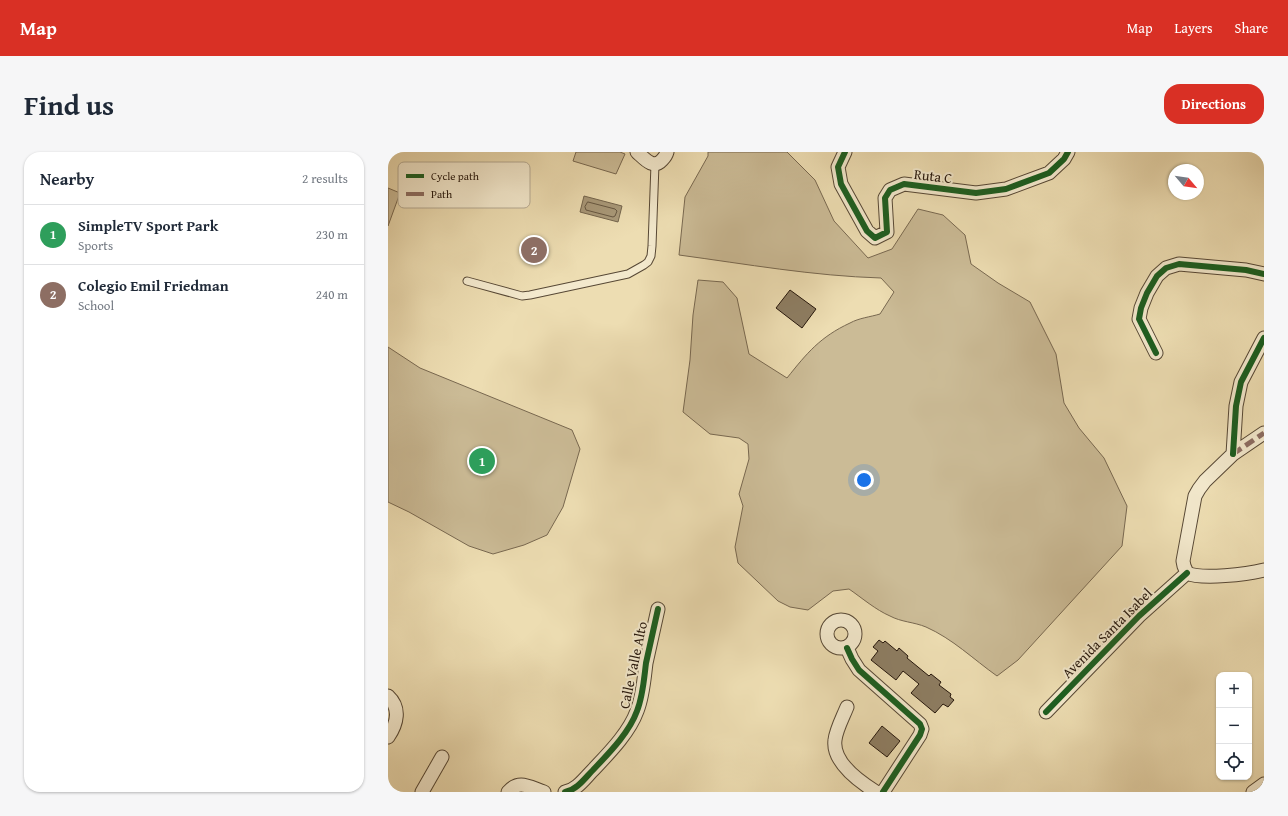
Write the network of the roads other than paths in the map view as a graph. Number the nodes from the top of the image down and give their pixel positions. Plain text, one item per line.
1 (637, 152) edge
2 (667, 152) edge
3 (845, 152) edge
4 (1068, 152) edge
5 (655, 164) junction
6 (1264, 274) edge
7 (467, 281) dead end
8 (1264, 338) edge
9 (1156, 353) dead end
10 (1264, 433) edge
11 (1233, 454) junction
12 (1264, 570) edge
13 (1187, 573) junction
14 (658, 609) dead end
15 (847, 648) dead end
16 (388, 696) edge
17 (847, 707) dead end
18 (1046, 712) dead end
19 (388, 737) edge
20 (442, 757) dead end
21 (1264, 784) edge
22 (858, 787) edge
23 (422, 792) edge
24 (508, 792) edge
25 (544, 792) edge
26 (564, 792) edge
27 (876, 792) edge
28 (883, 792) edge
29 (1253, 792) edge

1 - 5 street
2 - 5 street
3 - 4 street, Ruta C
5 - 7 lane
6 - 9 street
8 - 11 street
10 - 11 street
11 - 13 street
12 - 13 street
13 - 18 street, Avenida Santa Isabel
14 - 26 street, Calle Valle Alto
15 - 28 street
16 - 19 street
17 - 22 street
20 - 23 street
21 - 29 street
22 - 27 street
24 - 25 street

